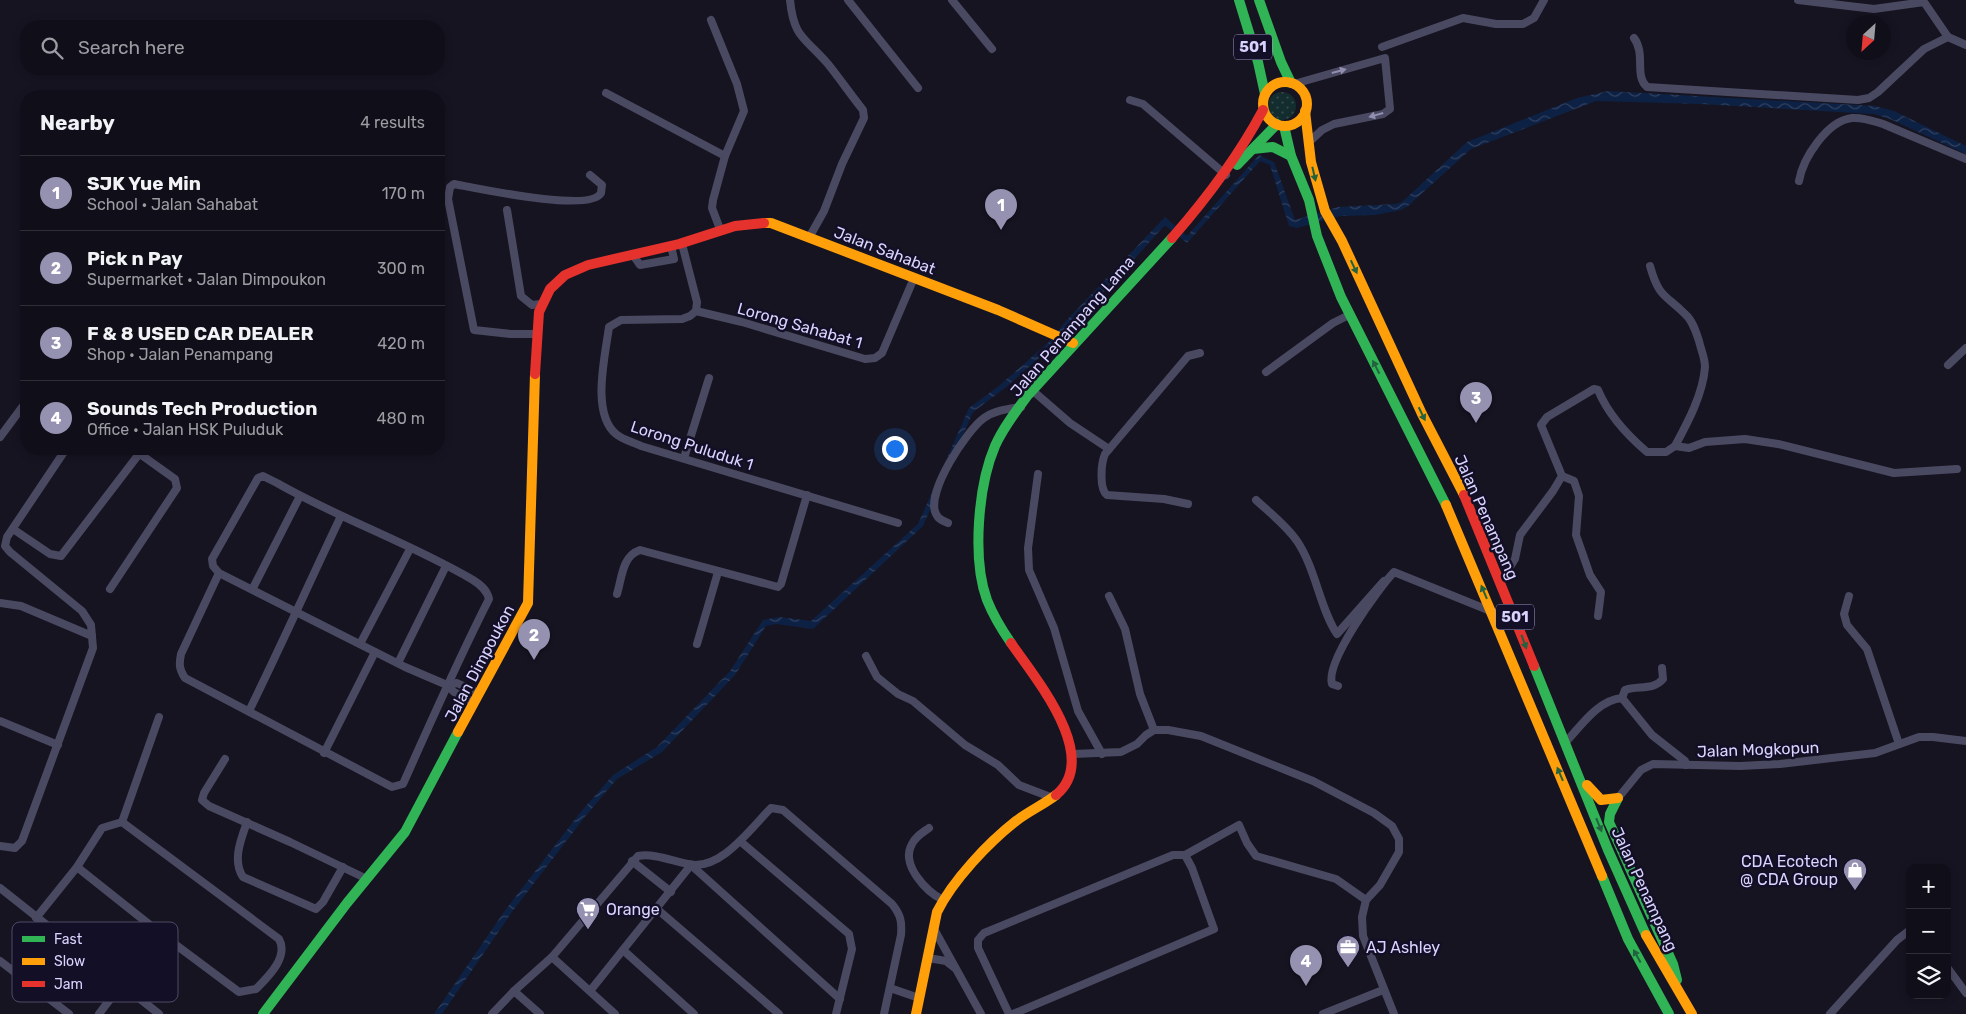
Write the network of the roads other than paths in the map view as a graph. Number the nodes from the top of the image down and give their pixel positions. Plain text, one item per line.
1 (790, 0) edge
2 (848, 0) edge
3 (952, 0) edge
4 (1239, 0) edge
5 (1259, 0) edge
6 (1544, 0) edge
7 (1798, 0) edge
8 (1924, 1) edge
9 (711, 20) dead end
10 (1948, 37) junction
11 (1634, 38) dead end
12 (1966, 45) edge
13 (1382, 47) dead end
14 (992, 49) dead end
15 (1292, 84) junction
16 (918, 88) dead end
17 (606, 93) dead end
18 (1265, 94) junction
19 (1130, 100) dead end
20 (1264, 110) junction
21 (1306, 111) junction
22 (1280, 125) junction
23 (1308, 143) junction
24 (1253, 149) junction
25 (725, 156) junction
26 (1291, 156) junction
27 (1966, 159) edge
28 (1229, 171) junction
29 (590, 175) dead end
30 (1799, 181) dead end
31 (507, 210) dead end
32 (720, 228) junction
33 (810, 236) junction
34 (682, 244) junction
35 (1650, 266) dead end
36 (914, 278) junction
37 (541, 304) junction
38 (696, 311) junction
39 (1349, 315) junction
40 (537, 334) junction
41 (1073, 343) junction
42 (1966, 348) edge
43 (1200, 353) dead end
44 (1948, 365) dead end
45 (1266, 372) dead end
46 (709, 378) dead end
47 (1032, 390) junction
48 (1020, 407) junction
49 (20, 410) edge
50 (0, 437) edge
51 (1675, 446) junction
52 (1109, 449) junction
53 (62, 455) edge
54 (133, 455) edge
55 (142, 455) edge
56 (684, 458) junction
57 (1957, 469) dead end
58 (1038, 474) dead end
59 (1562, 476) junction
60 (807, 495) junction
61 (300, 496) junction
62 (1256, 500) dead end
63 (1188, 504) dead end
64 (341, 516) junction
65 (898, 523) dead end
66 (948, 523) dead end
67 (13, 529) junction
68 (410, 549) junction
69 (446, 566) junction
70 (718, 572) junction
71 (219, 573) junction
72 (1388, 579) junction
73 (1500, 583) junction
74 (253, 588) junction
75 (110, 589) dead end
76 (617, 594) dead end
77 (1109, 596) dead end
78 (1849, 596) dead end
79 (0, 603) edge
80 (297, 612) junction
81 (1493, 612) junction
82 (1598, 616) dead end
83 (92, 636) junction
84 (360, 644) junction
85 (697, 644) dead end
86 (375, 652) junction
87 (866, 656) dead end
88 (398, 663) junction
89 (1662, 668) dead end
90 (447, 685) junction
91 (1338, 686) dead end
92 (476, 697) junction
93 (1622, 698) junction
94 (249, 711) junction
95 (159, 717) dead end
96 (0, 722) edge
97 (1154, 730) junction
98 (1966, 741) edge
99 (1566, 743) junction
100 (1899, 744) junction
101 (58, 746) junction
102 (324, 753) junction
103 (1074, 754) junction
104 (1102, 754) junction
105 (225, 759) dead end
106 (1686, 765) junction
107 (1579, 776) junction
108 (1052, 798) junction
109 (1618, 798) junction
110 (122, 822) junction
111 (247, 822) junction
112 (929, 828) dead end
113 (740, 840) junction
114 (0, 846) edge
115 (1185, 855) junction
116 (632, 862) junction
117 (691, 865) junction
118 (77, 867) junction
119 (343, 867) junction
120 (367, 879) junction
121 (0, 888) edge
122 (671, 892) junction
123 (943, 900) junction
124 (1366, 900) junction
125 (657, 910) junction
126 (36, 918) junction
127 (41, 922) edge
128 (146, 922) edge
129 (934, 929) junction
130 (1906, 933) edge
131 (178, 946) edge
132 (623, 950) junction
133 (552, 957) junction
134 (928, 958) junction
135 (0, 961) edge
136 (1662, 964) junction
137 (12, 970) edge
138 (958, 970) junction
139 (1951, 972) edge
140 (1963, 983) edge
141 (890, 988) junction
142 (1679, 988) junction
143 (1383, 990) junction
144 (514, 991) junction
145 (590, 991) junction
146 (1657, 993) junction
147 (1966, 993) edge
148 (919, 998) junction
149 (840, 999) junction
150 (53, 1002) edge
151 (109, 1002) edge
152 (144, 1002) edge
153 (69, 1014) edge
154 (99, 1014) edge
155 (160, 1014) edge
156 (262, 1014) edge
157 (492, 1014) edge
158 (540, 1014) edge
159 (615, 1014) edge
160 (694, 1014) edge
161 (780, 1014) edge
162 (836, 1014) edge
163 (884, 1014) edge
164 (916, 1014) edge
165 (981, 1014) edge
166 (1011, 1014) edge
167 (1323, 1014) edge
168 (1394, 1014) edge
169 (1669, 1014) edge
170 (1692, 1014) edge
171 (1830, 1014) edge

1 - 33 street
2 - 16 street
3 - 14 street
4 - 18 main road, 501
5 - 15 main road, 501
6 - 13 street
7 - 8 street
8 - 10 street
9 - 25 street
10 - 11 street
10 - 12 street
15 - 18 main road
15 - 21 main road
15 -> 23 street
17 - 25 street
18 - 20 main road
19 - 28 street
20 - 22 main road
20 - 28 main road, Jalan Penampang Lama
21 - 22 main road
21 - 23 main road, Jalan Penampang / 501
22 - 24 main road, Jalan Penampang Lama
22 - 26 main road, Jalan Penampang / 501
23 -> 73 main road, Jalan Penampang / 501
24 - 26 main road
24 - 28 main road, Jalan Penampang Lama
25 - 32 street
26 - 39 main road, Jalan Penampang / 501
27 - 30 street
28 - 41 main road, Jalan Penampang Lama
29 - 40 street
31 - 37 street
32 - 33 main road, Jalan Sahabat
32 - 34 main road, Jalan Sahabat
33 - 36 main road, Jalan Sahabat
34 - 37 main road, Jalan Dimpoukon
34 - 38 street
35 - 51 street
36 - 38 street, Lorong Sahabat 1
36 - 41 main road, Jalan Sahabat
37 - 40 main road, Jalan Dimpoukon
38 - 56 street, Lorong Puluduk 1
39 - 45 street
81 -> 39 main road, Jalan Penampang / 501
40 - 92 main road, Jalan Dimpoukon
41 - 47 main road, Jalan Penampang Lama
42 - 44 street
43 - 52 street
46 - 56 street
47 - 48 main road, Jalan Penampang Lama
47 - 52 street
48 - 66 street
48 - 103 main road, Jalan Penampang Lama
49 - 50 street
51 - 57 street
51 - 59 street
52 - 63 street
53 - 67 street
54 - 67 street
55 - 75 street
56 - 60 street, Lorong Puluduk 1
58 - 104 street
59 - 73 street
59 - 82 street
60 - 65 street, Lorong Puluduk 1
60 - 70 street
61 - 64 street
61 - 71 street
61 - 74 street
62 - 72 street
64 - 68 street
64 - 80 street
67 - 83 street
68 - 69 street
68 - 84 street
69 - 88 street
69 - 90 street
70 - 76 street
70 - 85 street
71 - 74 street
71 - 94 street
72 - 81 street
72 - 91 street
73 -> 99 main road, Jalan Penampang / 501
74 - 80 street
77 - 97 street
78 - 100 street
79 - 83 street
80 - 84 street
80 - 94 street
146 -> 81 main road, Jalan Penampang / 501
83 - 101 street
84 - 86 street
86 - 88 street
86 - 102 street
87 - 108 street
88 - 90 street
89 - 93 street
90 - 92 street
90 - 102 street
92 - 120 main road, Jalan Dimpoukon
93 - 99 street
93 - 106 street, Jalan Mogkopun
94 - 102 street
95 - 110 street
96 - 101 street
97 - 104 street
97 - 124 street
98 - 100 street, Jalan Mogkopun
99 - 107 main road, Jalan Penampang / 501
100 - 106 street, Jalan Mogkopun
101 - 114 street
103 - 104 street
103 - 108 main road
105 - 111 street
106 - 109 street
107 - 109 main road
107 -> 136 main road, Jalan Penampang / 501
108 - 123 main road
109 - 142 main road
110 - 118 street
110 - 131 street
111 - 119 street
111 - 119 street
112 - 123 street
113 - 117 street
113 - 141 street
113 - 149 street
115 - 124 street
115 - 166 street
115 - 166 street
116 - 117 street
116 - 122 street
116 - 133 street
117 - 122 street
117 - 149 street
118 - 126 street
118 - 128 street
119 - 120 street
120 - 156 main road, Jalan Dimpoukon
121 - 126 street
122 - 125 street
123 - 129 main road
124 - 143 street
125 - 132 street
125 - 161 street
126 - 127 street
129 - 134 main road
129 - 138 street
130 - 171 street
132 - 145 street
132 - 160 street
133 - 144 street
133 - 145 street
134 - 138 street
134 - 148 main road
135 - 137 street
136 - 142 main road, Jalan Penampang / 501
136 - 146 main road
138 - 165 street
139 - 140 street
140 - 147 street
141 - 148 street
141 - 163 street
142 - 170 main road, Jalan Penampang / 501
143 - 167 street
143 - 168 street
144 - 157 street
144 - 158 street
145 - 159 street
146 - 169 main road, Jalan Penampang / 501
148 - 164 main road
149 - 162 street
150 - 153 street
151 - 154 street
152 - 155 street

